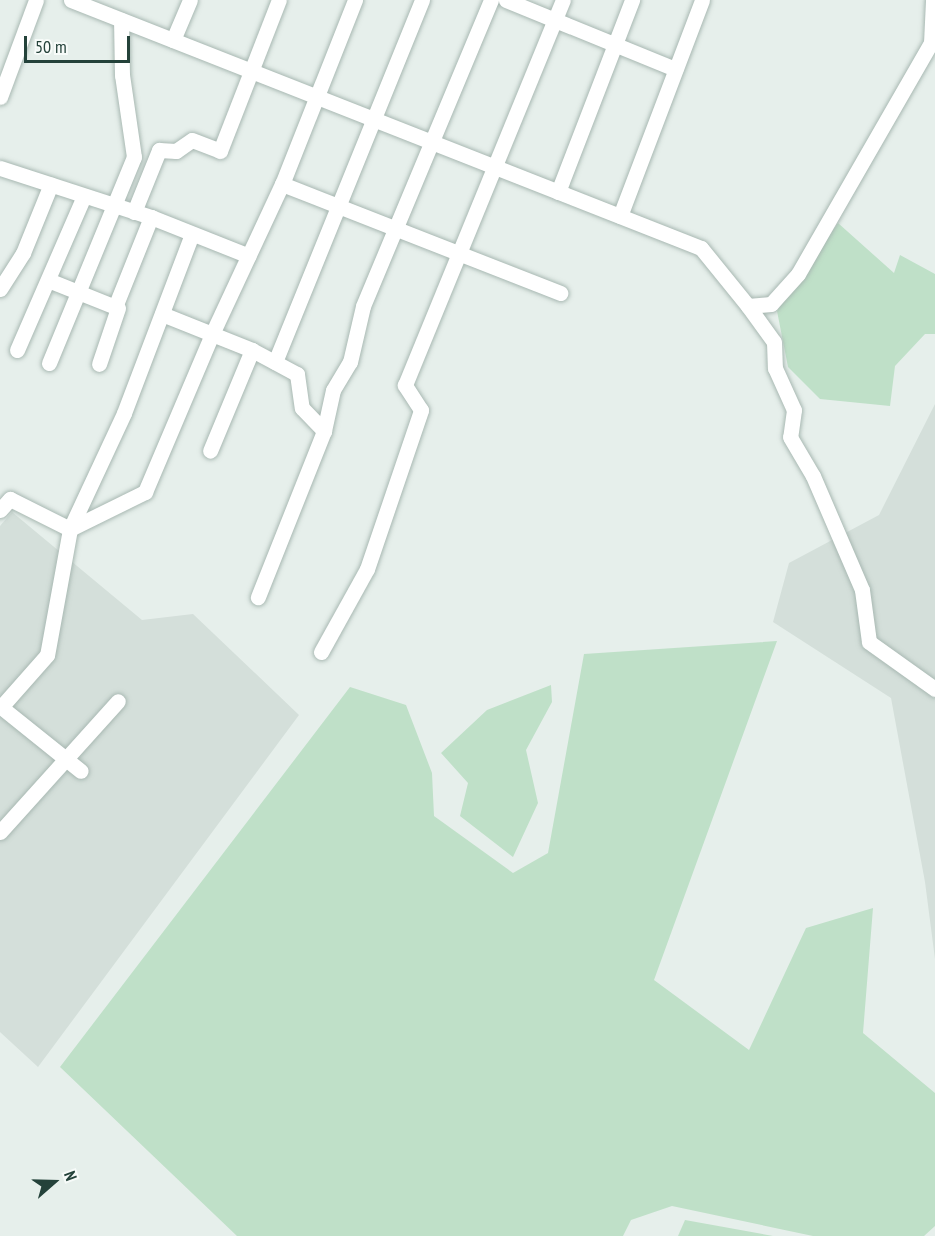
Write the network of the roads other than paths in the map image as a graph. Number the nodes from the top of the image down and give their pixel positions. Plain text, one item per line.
1 (36, 0) edge
2 (71, 0) edge
3 (190, 0) edge
4 (279, 0) edge
5 (355, 0) edge
6 (422, 0) edge
7 (491, 0) edge
8 (506, 0) edge
9 (563, 0) edge
10 (632, 0) edge
11 (702, 0) edge
12 (933, 0) edge
13 (100, 5) edge
14 (121, 20) junction
15 (555, 20) junction
16 (173, 40) junction
17 (615, 45) junction
18 (675, 69) junction
19 (249, 70) junction
20 (0, 97) edge
21 (316, 97) junction
22 (374, 118) junction
23 (433, 143) junction
24 (495, 167) junction
25 (0, 168) edge
26 (51, 184) junction
27 (282, 184) junction
28 (558, 192) junction
29 (84, 196) junction
30 (115, 206) junction
31 (338, 206) junction
32 (134, 212) junction
33 (620, 216) junction
34 (151, 217) junction
35 (396, 229) junction
36 (192, 234) junction
37 (460, 254) junction
38 (249, 256) junction
39 (48, 280) junction
40 (0, 289) edge
41 (79, 292) junction
42 (560, 293) dead end
43 (748, 306) junction
44 (116, 307) junction
45 (162, 314) junction
46 (212, 334) junction
47 (17, 350) dead end
48 (252, 350) junction
49 (275, 362) junction
50 (49, 363) dead end
51 (99, 364) dead end
52 (324, 431) junction
53 (210, 451) dead end
54 (0, 510) edge
55 (70, 529) junction
56 (258, 597) dead end
57 (321, 652) dead end
58 (935, 689) edge
59 (118, 700) dead end
60 (66, 759) junction
61 (81, 771) dead end
62 (0, 832) edge

1 - 20 street
2 - 13 street
3 - 16 street
4 - 19 street
5 - 21 street
6 - 22 street
7 - 23 street
8 - 15 street
9 - 15 street
10 - 17 street
11 - 18 street
12 - 43 street
13 - 14 street
14 - 16 street
14 - 30 street
15 - 17 street
15 - 24 street
16 - 19 street
17 - 18 street
17 - 28 street
18 - 33 street
19 - 21 street
19 - 32 street
21 - 22 street
21 - 27 street
22 - 23 street
22 - 31 street
23 - 24 street
23 - 35 street
24 - 28 street
24 - 37 street
25 - 26 street
26 - 29 street
26 - 40 street
27 - 31 street
27 - 38 street
28 - 33 street
29 - 30 street
29 - 39 street
30 - 32 street
30 - 41 street
31 - 35 street
31 - 49 street
32 - 34 street
33 - 43 street
34 - 36 street
34 - 44 street
35 - 37 street
35 - 52 street
36 - 38 street
36 - 45 street
37 - 42 street
37 - 57 street
38 - 46 street
39 - 41 street
39 - 47 street
41 - 44 street
41 - 50 street
43 - 58 street
44 - 51 street
45 - 46 street
45 - 55 street
46 - 48 street
46 - 55 street
48 - 49 street
48 - 53 street
49 - 52 street
52 - 56 street
54 - 55 street
55 - 60 street
59 - 60 street
60 - 61 street
60 - 62 street

